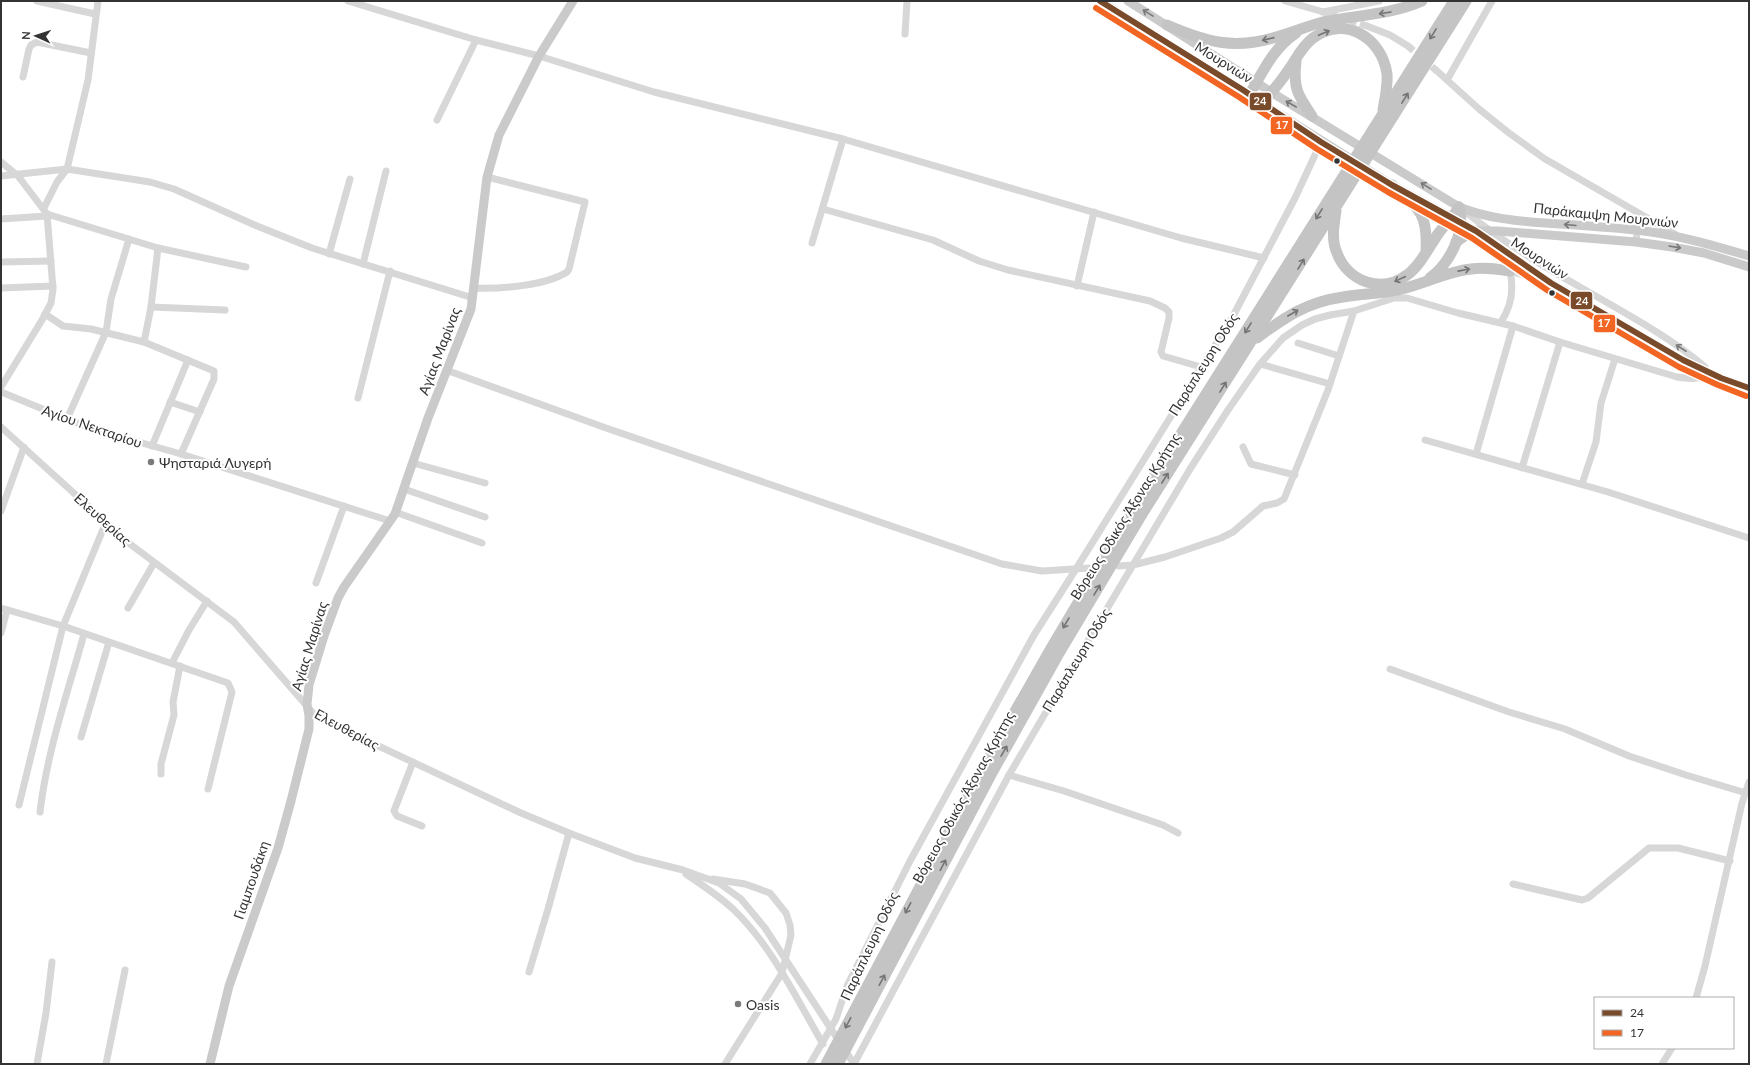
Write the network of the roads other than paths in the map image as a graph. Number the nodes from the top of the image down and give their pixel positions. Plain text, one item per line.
1 (37, 1) edge
2 (98, 1) edge
3 (348, 1) edge
4 (573, 1) edge
5 (907, 1) edge
6 (1100, 1) edge
7 (1128, 1) edge
8 (1285, 1) edge
9 (1317, 1) edge
10 (1379, 1) edge
11 (1422, 1) edge
12 (1454, 1) edge
13 (1466, 1) edge
14 (1492, 1) edge
15 (1323, 12) junction
16 (95, 14) junction
17 (1167, 25) junction
18 (1367, 26) tunnel mouth
19 (1305, 28) junction
20 (905, 34) dead end
21 (476, 40) junction
22 (1408, 46) tunnel mouth
23 (91, 53) junction
24 (539, 56) junction
25 (1296, 58) junction
26 (1437, 71) tunnel mouth
27 (23, 77) dead end
28 (1447, 80) junction
29 (1256, 83) junction
30 (1271, 92) junction
31 (1250, 94) junction
32 (1262, 103) junction
33 (1383, 114) junction
34 (1312, 116) junction
35 (437, 120) dead end
36 (1379, 130) junction
37 (844, 139) junction
38 (1321, 142) junction
39 (1, 162) edge
40 (67, 169) junction
41 (386, 171) dead end
42 (1, 176) edge
43 (18, 176) junction
44 (487, 177) junction
45 (350, 179) dead end
46 (1345, 184) junction
47 (1392, 185) junction
48 (1459, 207) junction
49 (1336, 208) junction
50 (823, 209) junction
51 (1094, 212) junction
52 (46, 213) junction
53 (1639, 214) junction
54 (1, 219) edge
55 (1457, 220) junction
56 (1488, 230) junction
57 (1637, 230) junction
58 (1476, 231) junction
59 (1678, 236) junction
60 (129, 239) junction
61 (1456, 242) junction
62 (1636, 242) junction
63 (812, 243) dead end
64 (158, 248) junction
65 (1426, 251) junction
66 (329, 254) junction
67 (1749, 256) edge
68 (1264, 258) junction
69 (51, 261) junction
70 (1, 262) edge
71 (363, 264) junction
72 (246, 266) dead end
73 (1749, 267) edge
74 (390, 271) junction
75 (1510, 271) junction
76 (1426, 281) junction
77 (1551, 283) junction
78 (53, 286) junction
79 (1077, 286) junction
80 (1, 288) edge
81 (474, 288) junction
82 (473, 298) junction
83 (151, 307) junction
84 (225, 310) dead end
85 (1354, 311) junction
86 (45, 314) junction
87 (1501, 322) junction
88 (1513, 326) junction
89 (106, 332) junction
90 (144, 342) junction
91 (1560, 342) junction
92 (1298, 343) dead end
93 (1250, 344) junction
94 (1339, 356) junction
95 (1615, 359) junction
96 (188, 360) junction
97 (1260, 364) junction
98 (1201, 367) junction
99 (446, 370) junction
100 (1712, 373) junction
101 (1330, 384) junction
102 (1, 387) edge
103 (1749, 388) edge
104 (1, 392) edge
105 (358, 398) dead end
106 (170, 402) junction
107 (200, 412) junction
108 (67, 419) junction
109 (1, 427) edge
110 (1425, 440) dead end
111 (152, 446) junction
112 (24, 447) junction
113 (1243, 447) dead end
114 (181, 454) junction
115 (1476, 454) junction
116 (413, 462) junction
117 (1522, 468) junction
118 (1295, 475) junction
119 (485, 483) dead end
120 (1582, 484) junction
121 (404, 489) junction
122 (344, 506) junction
123 (1, 511) edge
124 (395, 512) junction
125 (485, 517) dead end
126 (390, 521) junction
127 (106, 522) junction
128 (1749, 538) edge
129 (482, 543) dead end
130 (154, 563) junction
131 (1133, 565) junction
132 (1119, 566) dead end
133 (1089, 568) dead end
134 (1076, 569) junction
135 (316, 583) dead end
136 (207, 601) junction
137 (128, 608) dead end
138 (4, 609) edge
139 (63, 626) junction
140 (1, 632) edge
141 (84, 634) junction
142 (109, 642) junction
143 (172, 663) junction
144 (180, 666) junction
145 (1390, 669) dead end
146 (307, 704) junction
147 (81, 738) dead end
148 (413, 762) junction
149 (161, 774) dead end
150 (1009, 776) junction
151 (1749, 782) edge
152 (208, 789) dead end
153 (1746, 793) junction
154 (19, 804) dead end
155 (40, 812) dead end
156 (422, 826) dead end
157 (569, 833) junction
158 (1178, 833) dead end
159 (1730, 861) junction
160 (681, 870) junction
161 (706, 878) junction
162 (1513, 884) dead end
163 (52, 962) dead end
164 (125, 970) dead end
165 (529, 972) dead end
166 (782, 973) junction
167 (1696, 997) edge
168 (823, 1044) junction
169 (1671, 1049) edge
170 (37, 1064) edge
171 (106, 1064) edge
172 (210, 1064) edge
173 (725, 1064) edge
174 (810, 1064) edge
175 (826, 1064) edge
176 (838, 1064) edge
177 (854, 1064) edge
178 (1662, 1064) edge

1 - 16 street
2 - 16 street
3 - 21 street
4 - 24 main road, Αγίας Μαρίνας
5 - 20 street
6 - 31 main road, Μουρνιών
17 -> 7 main road, Παράκαμψη Μουρνιών
8 - 15 street
9 - 15 street
10 - 15 street
11 -> 19 highway
12 -> 33 highway, Βόρειος Οδικός Άξονας Κρήτης
36 -> 13 highway, Βόρειος Οδικός Άξονας Κρήτης
14 - 28 street
16 - 23 street
19 -> 17 highway
17 - 29 main road, Παράκαμψη Μουρνιών
18 - 22 street
19 - 29 highway
21 - 24 street
21 - 35 street
23 - 27 street
23 - 40 street
24 - 37 street
24 - 44 main road, Αγίας Μαρίνας
25 - 30 highway
25 -> 33 highway
25 - 34 highway
26 - 28 street
28 - 53 street
29 - 30 main road, Παράκαμψη Μουρνιών
29 - 31 highway
30 - 32 highway
34 -> 30 main road, Παράκαμψη Μουρνιών
31 - 32 main road, Μουρνιών
32 - 38 main road, Μουρνιών
33 - 36 highway, Βόρειος Οδικός Άξονας Κρήτης
48 -> 34 main road, Παράκαμψη Μουρνιών
36 - 46 highway, Βόρειος Οδικός Άξονας Κρήτης
37 - 50 street
37 - 51 street
38 - 47 main road, Μουρνιών
38 - 68 street, Παράπλευρη Οδός
39 - 43 street
40 - 43 street
40 - 52 street
40 - 66 street
41 - 71 street
42 - 43 street
43 - 52 street
44 - 81 main road, Αγίας Μαρίνας
44 - 81 street
45 - 66 street
46 - 49 highway, Βόρειος Οδικός Άξονας Κρήτης
46 -> 175 highway, Βόρειος Οδικός Άξονας Κρήτης
47 - 55 main road, Μουρνιών
47 - 65 highway
48 - 55 highway
48 - 56 street, Μουρνιών
57 -> 48 main road, Παράκαμψη Μουρνιών
65 -> 49 highway
93 -> 49 highway, Βόρειος Οδικός Άξονας Κρήτης
50 - 63 street
50 - 79 street
51 - 68 street
51 - 79 street
52 - 54 street
52 - 60 street
52 - 69 street
53 - 57 street
53 - 59 street
55 - 58 main road, Μουρνιών
55 - 61 highway
55 - 65 highway
56 - 58 main road, Παράκαμψη Μουρνιών
56 - 62 main road, Παράκαμψη Μουρνιών
100 -> 56 street, Μουρνιών
57 - 59 main road, Παράκαμψη Μουρνιών
57 - 62 street
58 - 61 highway
58 - 77 street, Μουρνιών
59 - 67 main road, Παράκαμψη Μουρνιών
60 - 64 street
60 - 89 street
61 - 76 highway
62 -> 73 main road, Παράκαμψη Μουρνιών
64 - 72 street
64 - 83 street
66 - 71 street
68 - 98 street, Παράπλευρη Οδός
69 - 70 street
69 - 78 street
71 - 74 street
74 - 82 street
74 - 105 street
76 -> 75 highway
75 - 77 street
75 - 87 street
93 -> 76 highway
77 - 100 street, Μουρνιών
78 - 80 street
78 - 86 street
79 - 98 street
81 - 82 main road, Αγίας Μαρίνας
82 - 99 main road, Αγίας Μαρίνας
83 - 84 street
83 - 90 street
85 - 87 street, Παράπλευρη Οδός
85 - 94 street
85 - 97 street, Παράπλευρη Οδός
86 - 89 street
86 - 102 street
87 - 88 street, Παράπλευρη Οδός
88 - 91 street, Παράπλευρη Οδός
88 - 115 street
89 - 90 street
89 - 108 street
90 - 96 street
91 - 95 street, Παράπλευρη Οδός
91 - 117 street
92 - 94 street
176 -> 93 highway, Βόρειος Οδικός Άξονας Κρήτης
94 - 101 street
95 - 100 street, Παράπλευρη Οδός
95 - 120 street
96 - 106 street
96 - 107 street
97 - 101 street
97 - 131 street, Παράπλευρη Οδός
98 - 134 street, Παράπλευρη Οδός
99 - 116 main road, Αγίας Μαρίνας
99 - 134 street
100 - 103 street
101 - 118 street
104 - 108 street, Αγίου Νεκταρίου
106 - 107 street
106 - 111 street
107 - 114 street
108 - 111 street, Αγίου Νεκταρίου
109 - 112 street, Ελευθερίας
110 - 115 street
111 - 114 street, Αγίου Νεκταρίου
112 - 123 street
112 - 127 street, Ελευθερίας
113 - 118 street
114 - 122 street, Αγίου Νεκταρίου
115 - 117 street
116 - 119 street
116 - 121 main road, Αγίας Μαρίνας
117 - 120 street
118 - 131 street
120 - 128 street
121 - 124 main road, Αγίας Μαρίνας
121 - 125 street
122 - 126 street, Αγίου Νεκταρίου
122 - 135 street
124 - 126 main road, Αγίας Μαρίνας
124 - 129 street
126 - 146 main road, Αγίας Μαρίνας
127 - 130 street, Ελευθερίας
127 - 139 street
130 - 136 street, Ελευθερίας
130 - 137 street
131 - 132 street
131 - 150 street, Παράπλευρη Οδός
133 - 134 street
134 - 168 street, Παράπλευρη Οδός
136 - 143 street
136 - 146 street, Ελευθερίας
138 - 139 street
138 - 140 street
139 - 141 street
139 - 154 street
141 - 142 street
141 - 155 street
142 - 143 street
142 - 147 street
143 - 144 street
144 - 149 street
144 - 152 street
145 - 153 street
146 - 148 street, Ελευθερίας
146 - 172 main road, Γιαμπουδάκη
148 - 156 street
148 - 157 street, Ελευθερίας
150 - 158 street
150 - 177 street, Παράπλευρη Οδός
151 - 153 street
153 - 159 street
157 - 160 street, Ελευθερίας
157 - 165 street
159 - 162 street
159 - 167 street
160 - 161 street
160 - 166 street
161 - 166 street
161 - 177 street
163 - 170 street
164 - 171 street
166 - 168 street
166 - 173 street
168 - 174 street, Παράπλευρη Οδός
169 - 178 street

